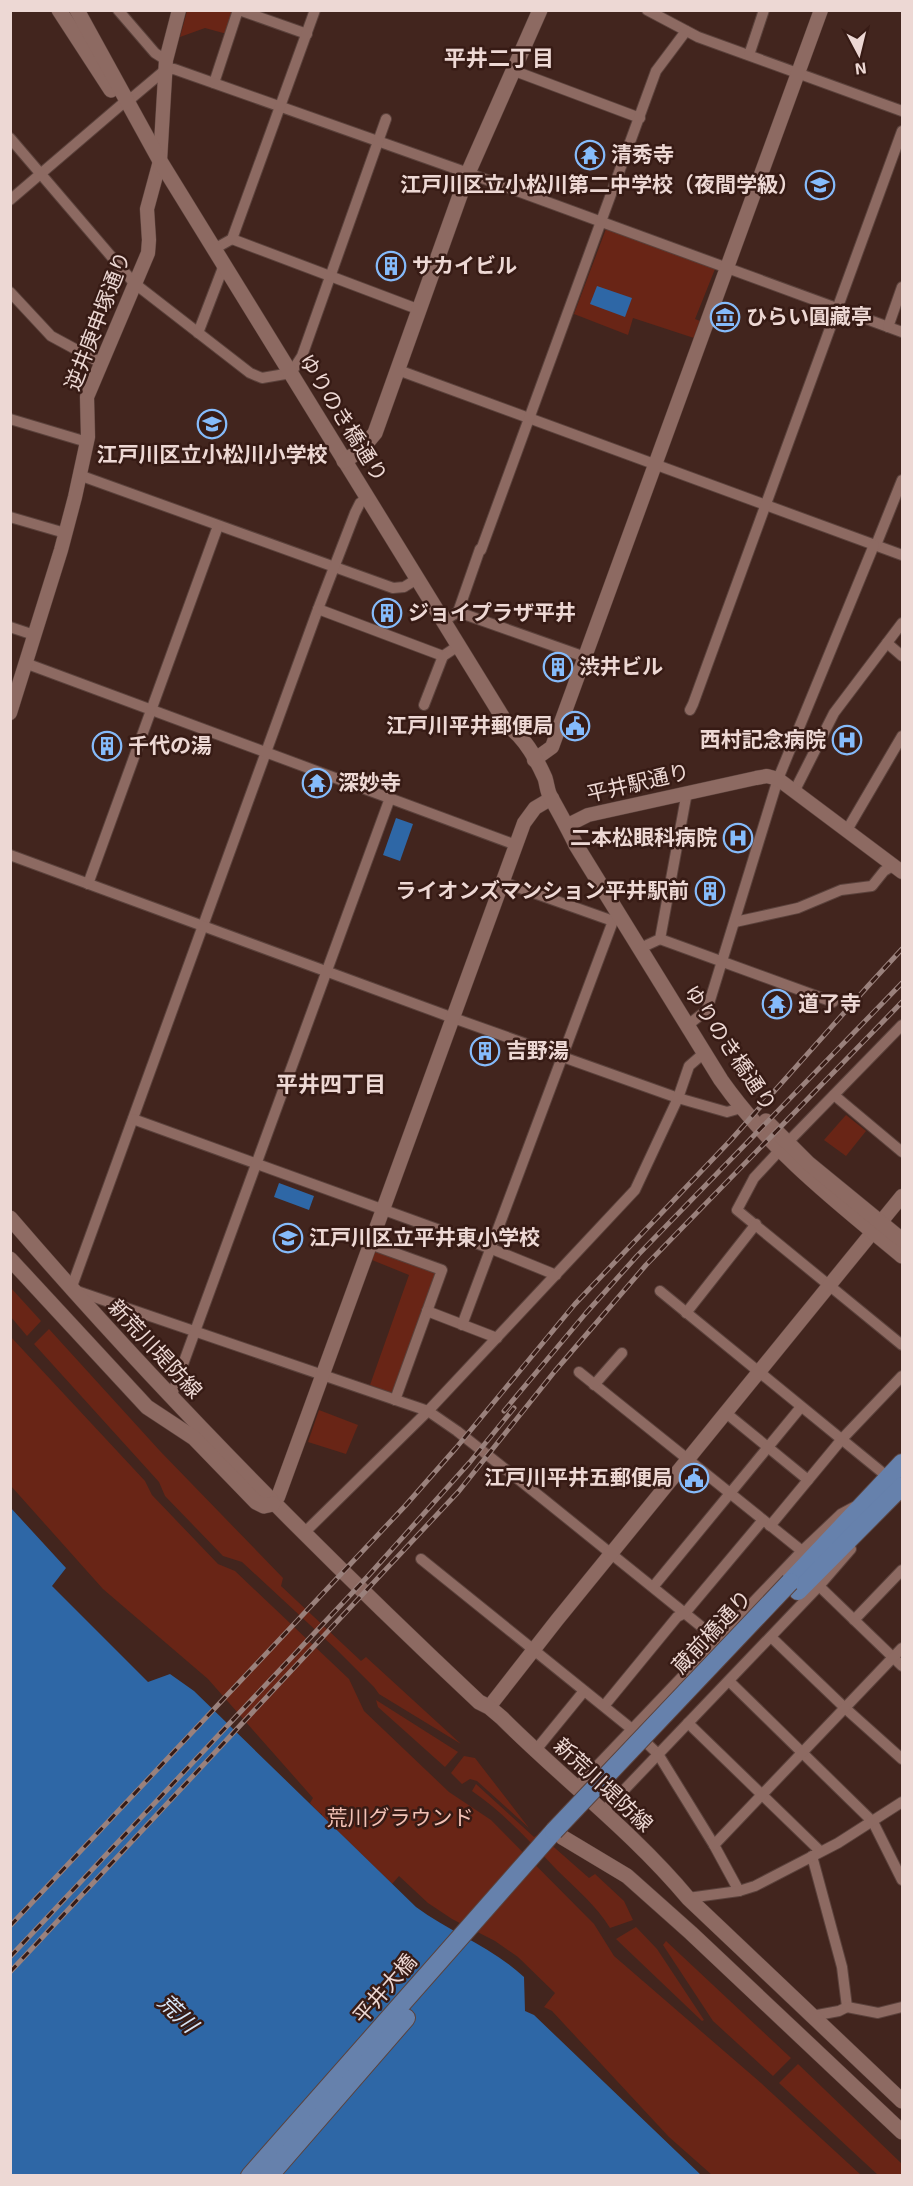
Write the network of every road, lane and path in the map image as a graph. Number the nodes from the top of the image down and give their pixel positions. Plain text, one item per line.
1 (59, 10) edge
2 (77, 10) edge
3 (118, 10) edge
4 (179, 10) edge
5 (239, 10) edge
6 (315, 10) edge
7 (540, 10) edge
8 (647, 10) edge
9 (764, 10) edge
10 (821, 10) edge
11 (686, 31) junction
12 (307, 34) junction
13 (748, 55) junction
14 (166, 65) junction
15 (512, 70) junction
16 (798, 73) junction
17 (214, 83) junction
18 (124, 104) junction
19 (281, 107) junction
20 (903, 111) edge
21 (640, 118) junction
22 (386, 119) dead end
23 (903, 131) edge
24 (10, 138) edge
25 (378, 142) junction
26 (160, 161) junction
27 (468, 173) junction
28 (42, 174) junction
29 (10, 200) edge
30 (601, 223) junction
31 (232, 239) junction
32 (214, 249) junction
33 (224, 266) junction
34 (727, 268) junction
35 (331, 275) junction
36 (134, 283) junction
37 (903, 287) edge
38 (10, 292) edge
39 (837, 308) junction
40 (420, 310) junction
41 (888, 327) junction
42 (903, 332) edge
43 (198, 333) junction
44 (101, 363) junction
45 (398, 370) junction
46 (291, 373) junction
47 (530, 418) junction
48 (10, 419) edge
49 (87, 442) junction
50 (344, 461) junction
51 (656, 464) junction
52 (79, 475) junction
53 (903, 480) edge
54 (368, 498) junction
55 (765, 504) junction
56 (10, 517) edge
57 (218, 526) junction
58 (65, 533) junction
59 (875, 545) junction
60 (903, 555) edge
61 (334, 566) junction
62 (417, 579) junction
63 (318, 609) junction
64 (458, 612) junction
65 (443, 621) junction
66 (903, 623) edge
67 (10, 627) edge
68 (34, 635) junction
69 (886, 643) junction
70 (458, 646) junction
71 (443, 656) junction
72 (903, 656) edge
73 (585, 657) junction
74 (25, 663) junction
75 (424, 705) dead end
76 (151, 709) junction
77 (690, 710) dead end
78 (10, 713) edge
79 (508, 726) junction
80 (903, 736) edge
81 (266, 752) junction
82 (534, 760) junction
83 (778, 779) junction
84 (795, 790) junction
85 (687, 792) junction
86 (550, 795) junction
87 (390, 798) junction
88 (568, 825) junction
89 (847, 830) junction
90 (516, 844) junction
91 (10, 855) edge
92 (900, 864) edge
93 (502, 882) junction
94 (88, 884) junction
95 (616, 919) junction
96 (735, 922) junction
97 (203, 926) junction
98 (654, 942) junction
99 (723, 961) junction
100 (326, 971) junction
101 (833, 1002) dead end
102 (453, 1017) junction
103 (693, 1020) junction
104 (903, 1025) edge
105 (704, 1053) junction
106 (563, 1057) junction
107 (834, 1095) junction
108 (678, 1098) junction
109 (741, 1108) junction
110 (133, 1119) junction
111 (783, 1147) junction
112 (903, 1152) edge
113 (257, 1164) junction
114 (903, 1196) edge
115 (382, 1210) junction
116 (10, 1218) edge
117 (756, 1224) junction
118 (877, 1228) junction
119 (903, 1240) edge
120 (370, 1244) junction
121 (492, 1249) junction
122 (903, 1256) edge
123 (10, 1259) edge
124 (556, 1275) junction
125 (830, 1286) junction
126 (71, 1289) junction
127 (660, 1291) dead end
128 (427, 1311) junction
129 (686, 1313) junction
130 (462, 1324) junction
131 (196, 1331) junction
132 (497, 1338) junction
133 (903, 1345) edge
134 (622, 1353) dead end
135 (579, 1372) dead end
136 (759, 1372) junction
137 (322, 1376) junction
138 (903, 1376) edge
139 (594, 1384) junction
140 (171, 1397) junction
141 (395, 1400) junction
142 (801, 1407) junction
143 (428, 1411) junction
144 (726, 1413) junction
145 (842, 1439) junction
146 (768, 1447) junction
147 (688, 1460) junction
148 (903, 1463) edge
149 (808, 1480) junction
150 (899, 1485) edge
151 (730, 1494) junction
152 (273, 1504) junction
153 (873, 1504) junction
154 (766, 1523) junction
155 (303, 1534) junction
156 (802, 1551) junction
157 (611, 1555) junction
158 (421, 1559) dead end
159 (903, 1570) edge
160 (819, 1586) junction
161 (653, 1587) junction
162 (685, 1613) junction
163 (854, 1620) junction
164 (771, 1636) junction
165 (718, 1640) junction
166 (903, 1648) edge
167 (534, 1650) junction
168 (893, 1657) junction
169 (903, 1666) edge
170 (729, 1681) junction
171 (584, 1690) junction
172 (489, 1707) junction
173 (604, 1707) junction
174 (845, 1708) junction
175 (688, 1723) junction
176 (633, 1730) junction
177 (535, 1751) junction
178 (803, 1752) junction
179 (658, 1754) junction
180 (903, 1759) edge
181 (576, 1788) junction
182 (762, 1795) junction
183 (903, 1802) edge
184 (603, 1812) junction
185 (873, 1822) junction
186 (558, 1834) junction
187 (714, 1845) junction
188 (816, 1854) junction
189 (903, 1880) edge
190 (739, 1891) junction
191 (688, 1898) junction
192 (847, 2007) junction
193 (903, 2007) edge
194 (812, 2016) junction
195 (903, 2100) edge
196 (903, 2132) edge
197 (250, 2175) edge
198 (269, 2175) edge

1 - 18 main road, ゆりのき橋通り
2 - 18 main road, ゆりのき橋通り
3 - 14 street
4 - 14 street, 逆井庚申塚通り
5 - 12 street
5 - 17 street
6 - 12 street
7 - 15 main road
8 - 11 street
9 - 13 street
10 - 16 street
11 - 13 street
11 - 21 street
12 - 19 street
13 - 16 street
14 - 17 street
14 - 18 street
14 - 26 street, 逆井庚申塚通り
15 - 21 street
15 - 27 main road
16 - 20 street
16 - 34 street
17 - 19 street
18 - 26 main road, ゆりのき橋通り
18 - 28 street
19 - 25 street
19 - 31 street
21 - 30 street
22 - 25 street
23 - 39 street
24 - 28 street
25 - 27 street
25 - 35 street
26 - 32 main road, ゆりのき橋通り
26 - 36 street, 逆井庚申塚通り
27 - 30 street
27 - 40 main road
28 - 29 street
28 - 36 street
30 - 34 street
30 - 47 street
31 - 32 street
31 - 35 street
32 - 33 main road, ゆりのき橋通り
33 - 43 street
33 - 46 main road, ゆりのき橋通り
34 - 39 street
34 - 51 street
35 - 40 street
35 - 46 street
36 - 43 street
36 - 44 street, 逆井庚申塚通り
37 - 41 street
38 - 44 street
39 - 41 street
39 - 55 street
40 - 45 main road
41 - 42 street
43 - 46 street
44 - 49 street, 逆井庚申塚通り
45 - 47 street
45 - 50 main road
46 - 50 main road, ゆりのき橋通り
47 - 51 street
47 - 64 street
48 - 49 street
49 - 52 street, 逆井庚申塚通り
50 - 54 main road, ゆりのき橋通り
51 - 55 street
51 - 73 street
52 - 57 street
52 - 58 street, 逆井庚申塚通り
53 - 59 street
54 - 61 street
54 - 62 main road, ゆりのき橋通り
55 - 59 street
55 - 77 street
56 - 58 street
57 - 61 street
57 - 76 street
58 - 68 street, 逆井庚申塚通り
59 - 60 street
59 - 83 street
61 - 62 street
61 - 63 street
62 - 65 main road, ゆりのき橋通り
63 - 71 street
63 - 81 street
64 - 65 street
64 - 73 street
65 - 70 main road, ゆりのき橋通り
66 - 69 street
67 - 68 street
68 - 74 street, 逆井庚申塚通り
69 - 72 street
69 - 84 street
70 - 71 street
70 - 79 main road, ゆりのき橋通り
71 - 75 street
73 - 82 street
74 - 76 street
74 - 78 street, 逆井庚申塚通り
76 - 81 street
76 - 94 street
79 - 82 main road
79 - 86 main road
80 - 89 street
81 - 87 street
81 - 97 street
82 - 86 main road
83 - 84 street
83 - 85 street, 平井駅通り
83 - 96 street
84 - 89 street
85 - 88 street, 平井駅通り
85 - 98 street
86 - 88 main road, ゆりのき橋通り
86 - 90 street
87 - 90 street
87 - 100 street
88 - 95 main road, ゆりのき橋通り
88 - 98 main road, ゆりのき橋通り
89 - 92 street
90 - 93 street
91 - 94 street
92 - 96 street
93 - 95 street
93 - 102 street
94 - 97 street
95 - 105 main road, ゆりのき橋通り
95 - 106 street
96 - 99 street
97 - 100 street
97 - 110 street
98 - 99 street
98 - 103 main road, ゆりのき橋通り
99 - 101 street
99 - 103 street
100 - 102 street
100 - 113 street
102 - 106 street
102 - 115 street
103 - 111 main road, ゆりのき橋通り
104 - 107 street
105 - 108 street
105 - 109 main road, ゆりのき橋通り
106 - 108 street
106 - 121 street
107 - 111 street
107 - 112 street
108 - 109 street
108 - 124 street
109 - 111 main road, ゆりのき橋通り
110 - 113 street
110 - 126 street
111 - 117 street
111 - 118 main road, ゆりのき橋通り
113 - 115 street
113 - 131 street
114 - 118 street
115 - 120 street
115 - 121 street
116 - 126 main road, 新荒川堤防線
117 - 125 street
117 - 129 street
118 - 119 main road, ゆりのき橋通り
118 - 122 main road, ゆりのき橋通り
118 - 125 street
120 - 128 street
120 - 137 street
121 - 124 street
121 - 130 street
123 - 152 main road, 新荒川堤防線
124 - 132 street
125 - 133 street
125 - 136 street
126 - 131 street
126 - 140 main road, 新荒川堤防線
127 - 129 street
128 - 130 street
128 - 141 street
129 - 136 street
130 - 132 street
131 - 137 street
131 - 140 street
132 - 143 street
134 - 139 street
135 - 139 street
136 - 142 street
136 - 144 street
137 - 141 street
137 - 152 street
138 - 145 street
139 - 147 street
140 - 152 main road, 新荒川堤防線
141 - 143 street
142 - 145 street
142 - 146 street
143 - 155 street
143 - 157 street
144 - 146 street
144 - 147 street
145 - 149 street
145 - 150 street
146 - 149 street
146 - 151 street
147 - 151 street
147 - 157 street
148 - 150 main road, 蔵前橋通り
149 - 154 street
150 - 153 main road, 蔵前橋通り
151 - 154 street
151 - 161 street
152 - 155 main road, 新荒川堤防線
153 - 156 street
153 - 160 street
153 - 186 main road, 蔵前橋通り
154 - 156 street
154 - 162 street
155 - 172 main road, 新荒川堤防線
156 - 165 street
157 - 161 street
157 - 167 street
158 - 167 street
159 - 163 street
160 - 163 street
160 - 164 street
161 - 162 street
162 - 165 street
162 - 173 street
163 - 168 street
164 - 170 street
164 - 174 street
165 - 176 street
166 - 168 street
167 - 171 street
167 - 172 street
168 - 169 street
168 - 174 street
170 - 175 street
170 - 178 street
171 - 173 street
171 - 177 street
172 - 177 main road, 新荒川堤防線
173 - 176 street
174 - 178 street
174 - 180 street
175 - 179 street
175 - 182 street
176 - 179 street
176 - 181 street
177 - 181 main road, 新荒川堤防線
178 - 182 street
178 - 185 street
179 - 184 street
179 - 187 street
181 - 184 main road, 新荒川堤防線
182 - 187 street
182 - 188 street
183 - 185 street
184 - 191 main road, 新荒川堤防線
185 - 188 street
185 - 189 street
186 - 196 main road
186 - 197 main road, 平井大橋
186 - 198 main road, 平井大橋
187 - 190 street
188 - 190 street
188 - 192 street
190 - 191 street
191 - 194 main road, 新荒川堤防線
192 - 193 street
192 - 194 street
194 - 195 main road, 新荒川堤防線

